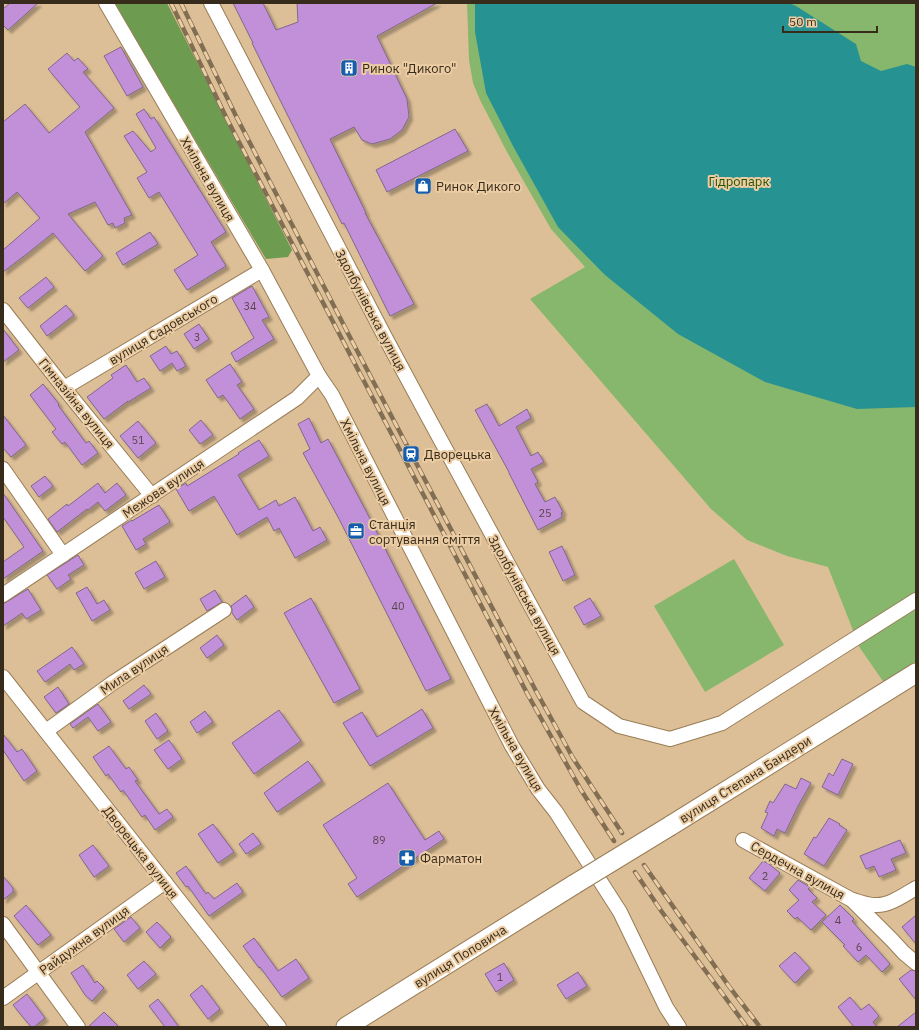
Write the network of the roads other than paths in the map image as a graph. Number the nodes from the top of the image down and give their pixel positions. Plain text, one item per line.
1 (106, 3) edge
2 (211, 3) edge
3 (262, 270) junction
4 (3, 310) edge
5 (318, 376) junction
6 (64, 388) junction
7 (3, 469) edge
8 (152, 496) junction
9 (63, 555) junction
10 (3, 595) edge
11 (916, 600) edge
12 (224, 610) dead end
13 (916, 673) edge
14 (3, 677) edge
15 (46, 731) junction
16 (743, 840) dead end
17 (165, 882) junction
18 (575, 884) joint
19 (916, 888) edge
20 (852, 900) junction
21 (3, 924) edge
22 (916, 963) edge
23 (39, 972) junction
24 (3, 998) edge
25 (78, 1027) edge
26 (279, 1027) edge
27 (346, 1027) edge
28 (680, 1027) edge

1 - 3 street, Хмільна вулиця
2 - 11 street, Здолбунівська вулиця
3 - 5 street, Хмільна вулиця
3 - 6 street, вулиця Садовського
4 - 6 street, Гімназійна вулиця
5 - 8 street, Межова вулиця
5 - 28 street, Хмільна вулиця
6 - 8 street, Гімназійна вулиця
7 - 9 street
8 - 9 street, Межова вулиця
9 - 10 street, Межова вулиця
12 - 15 street, Мила вулиця
13 - 18 main road, вулиця Степана Бандери, bridge
14 - 15 street, Дворецька вулиця
15 - 17 street, Дворецька вулиця
16 - 20 street, Сердечна вулиця
17 - 23 street, Райдужна вулиця
17 - 26 street, Дворецька вулиця
18 - 27 main road, вулиця Поповича
19 - 20 street, Сердечна вулиця
20 - 22 street, Сердечна вулиця
21 - 23 street
23 - 24 street, Райдужна вулиця
23 - 25 street

